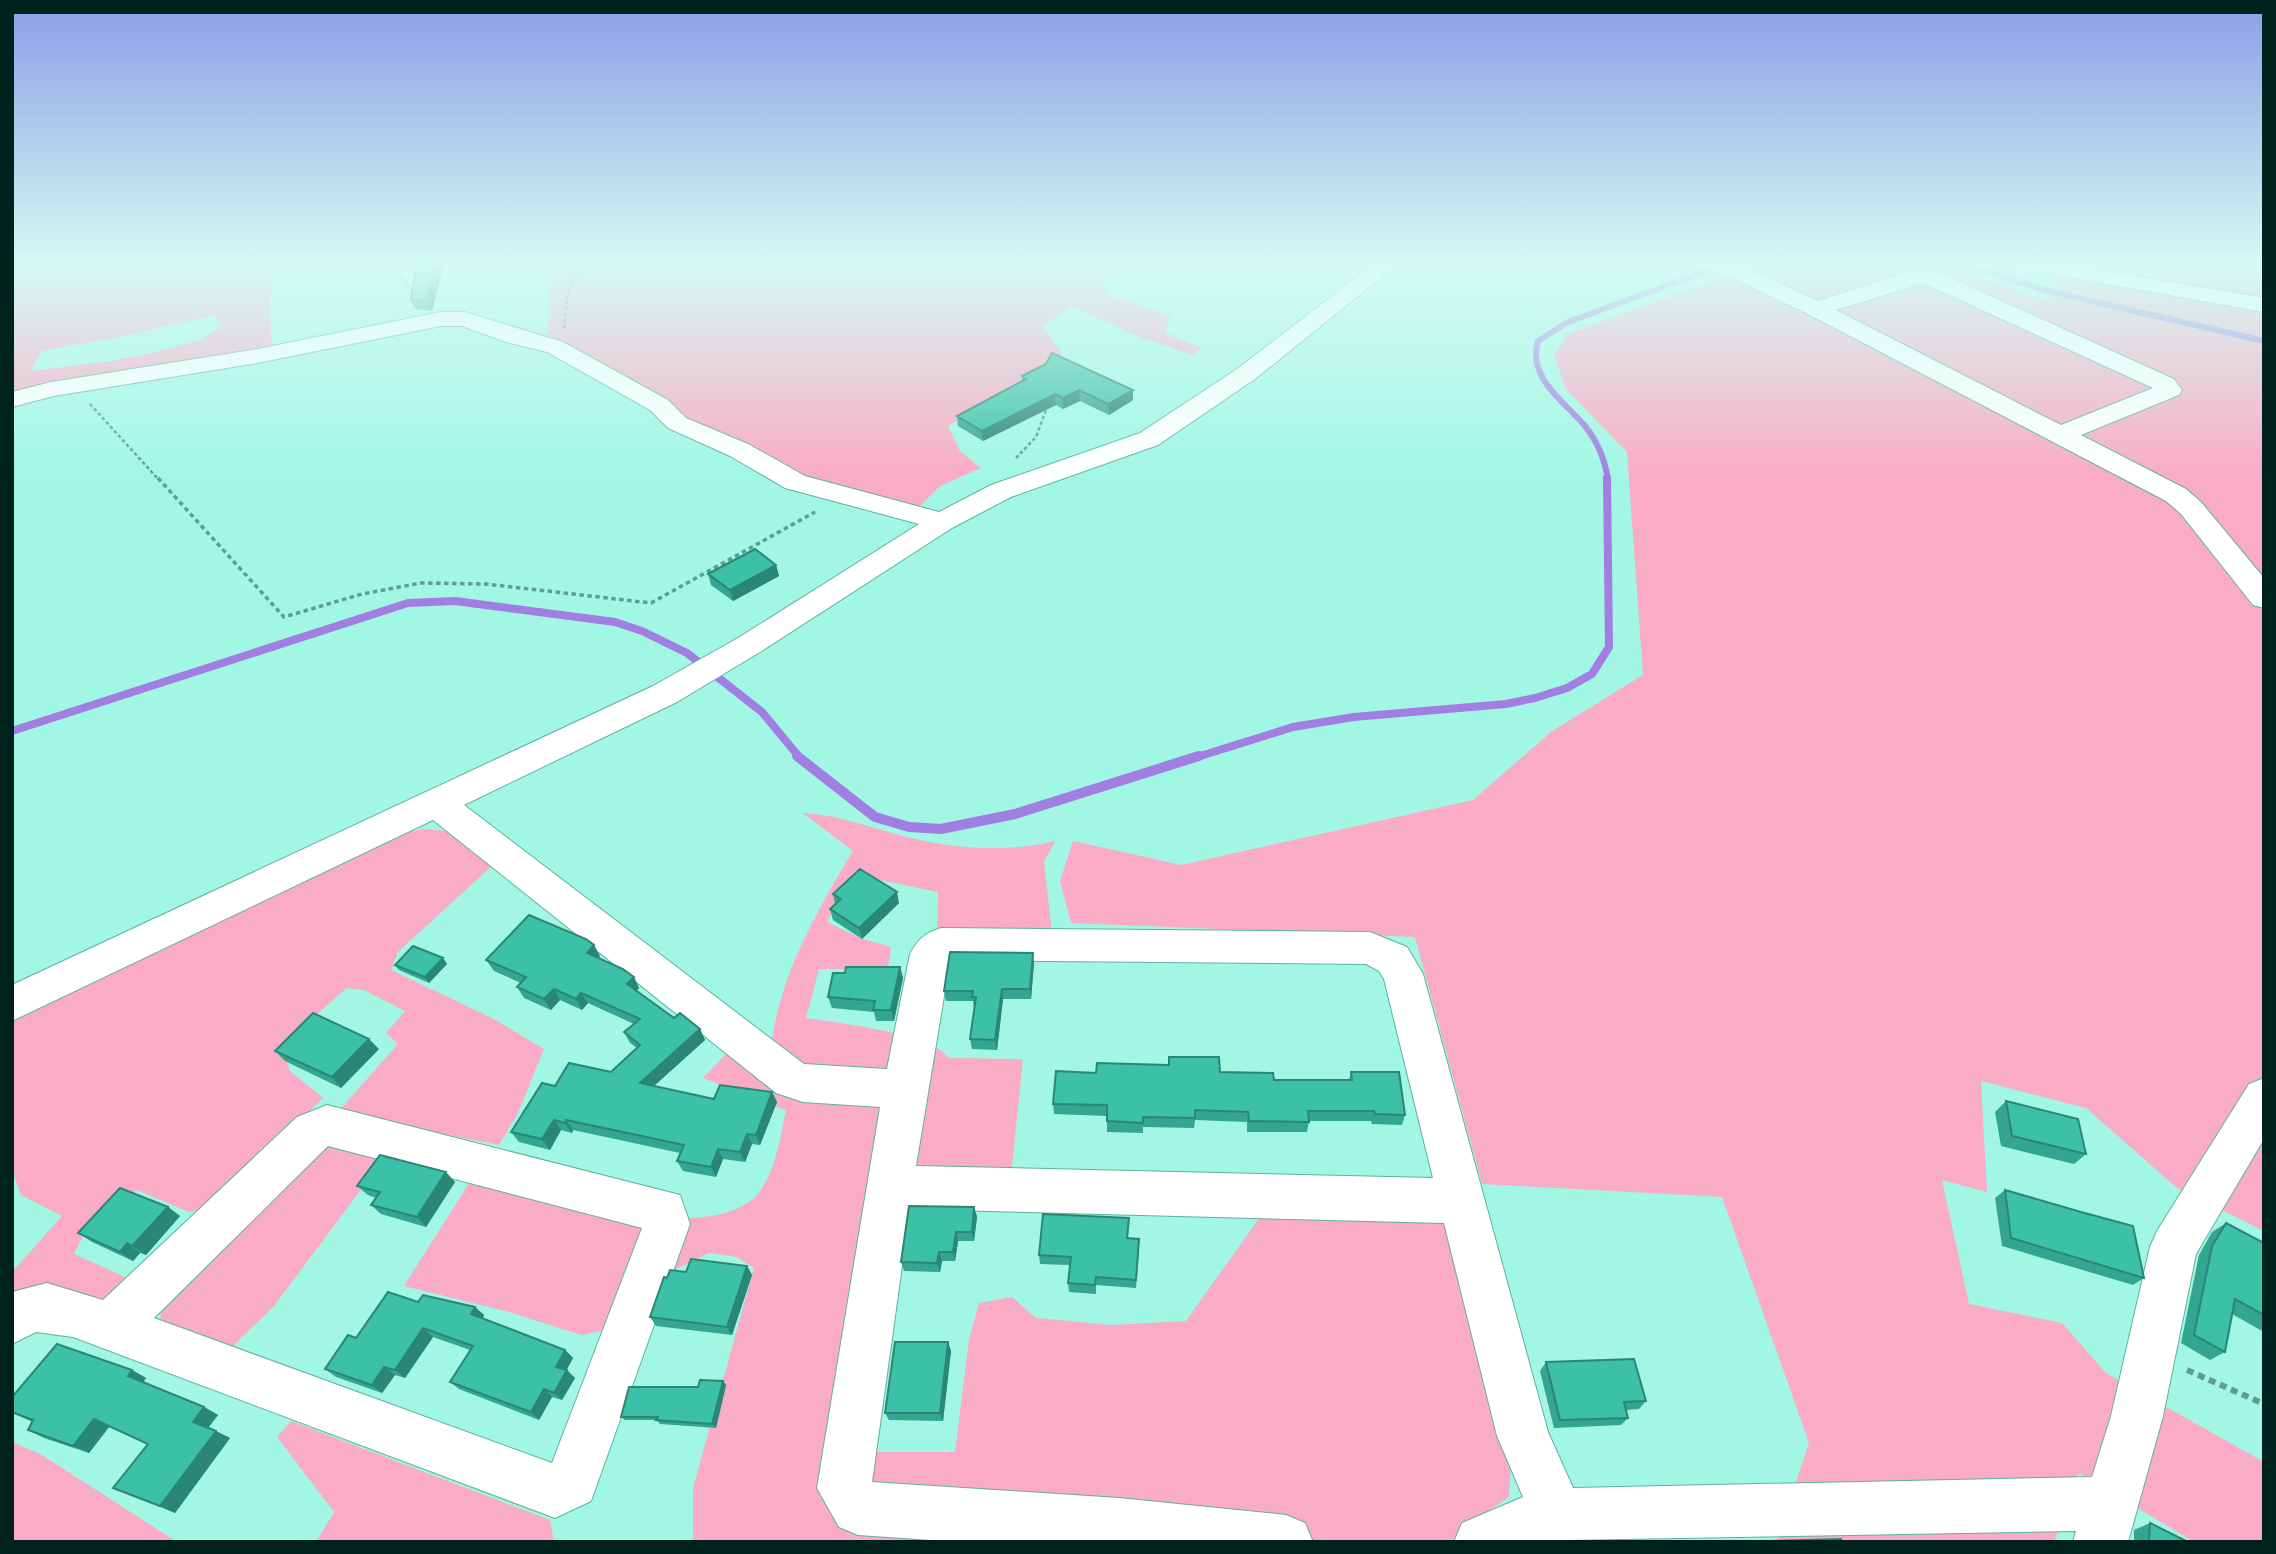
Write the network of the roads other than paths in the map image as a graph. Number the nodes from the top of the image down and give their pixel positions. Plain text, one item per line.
1 (374, 333) edge
2 (502, 333) edge
3 (1299, 333) edge
4 (1861, 333) edge
5 (2052, 333) edge
6 (12, 400) edge
7 (2059, 435) junction
8 (942, 522) junction
9 (2264, 598) edge
10 (438, 804) junction
11 (12, 1004) edge
12 (905, 1089) junction
13 (2264, 1098) edge
14 (892, 1187) junction
15 (1463, 1201) junction
16 (12, 1320) edge
17 (110, 1327) junction
18 (1558, 1517) junction
19 (2106, 1523) edge
20 (1286, 1542) edge
21 (1481, 1542) edge

1 - 6 street
2 - 8 street
3 - 8 street
4 - 7 street
5 - 7 street
7 - 9 street
8 - 10 street
10 - 11 street
10 - 12 street
12 - 14 street
12 - 15 street
13 - 19 street
14 - 15 street
14 - 20 street
15 - 18 street
16 - 17 street
17 - 17 street
18 - 19 street
18 - 21 street

